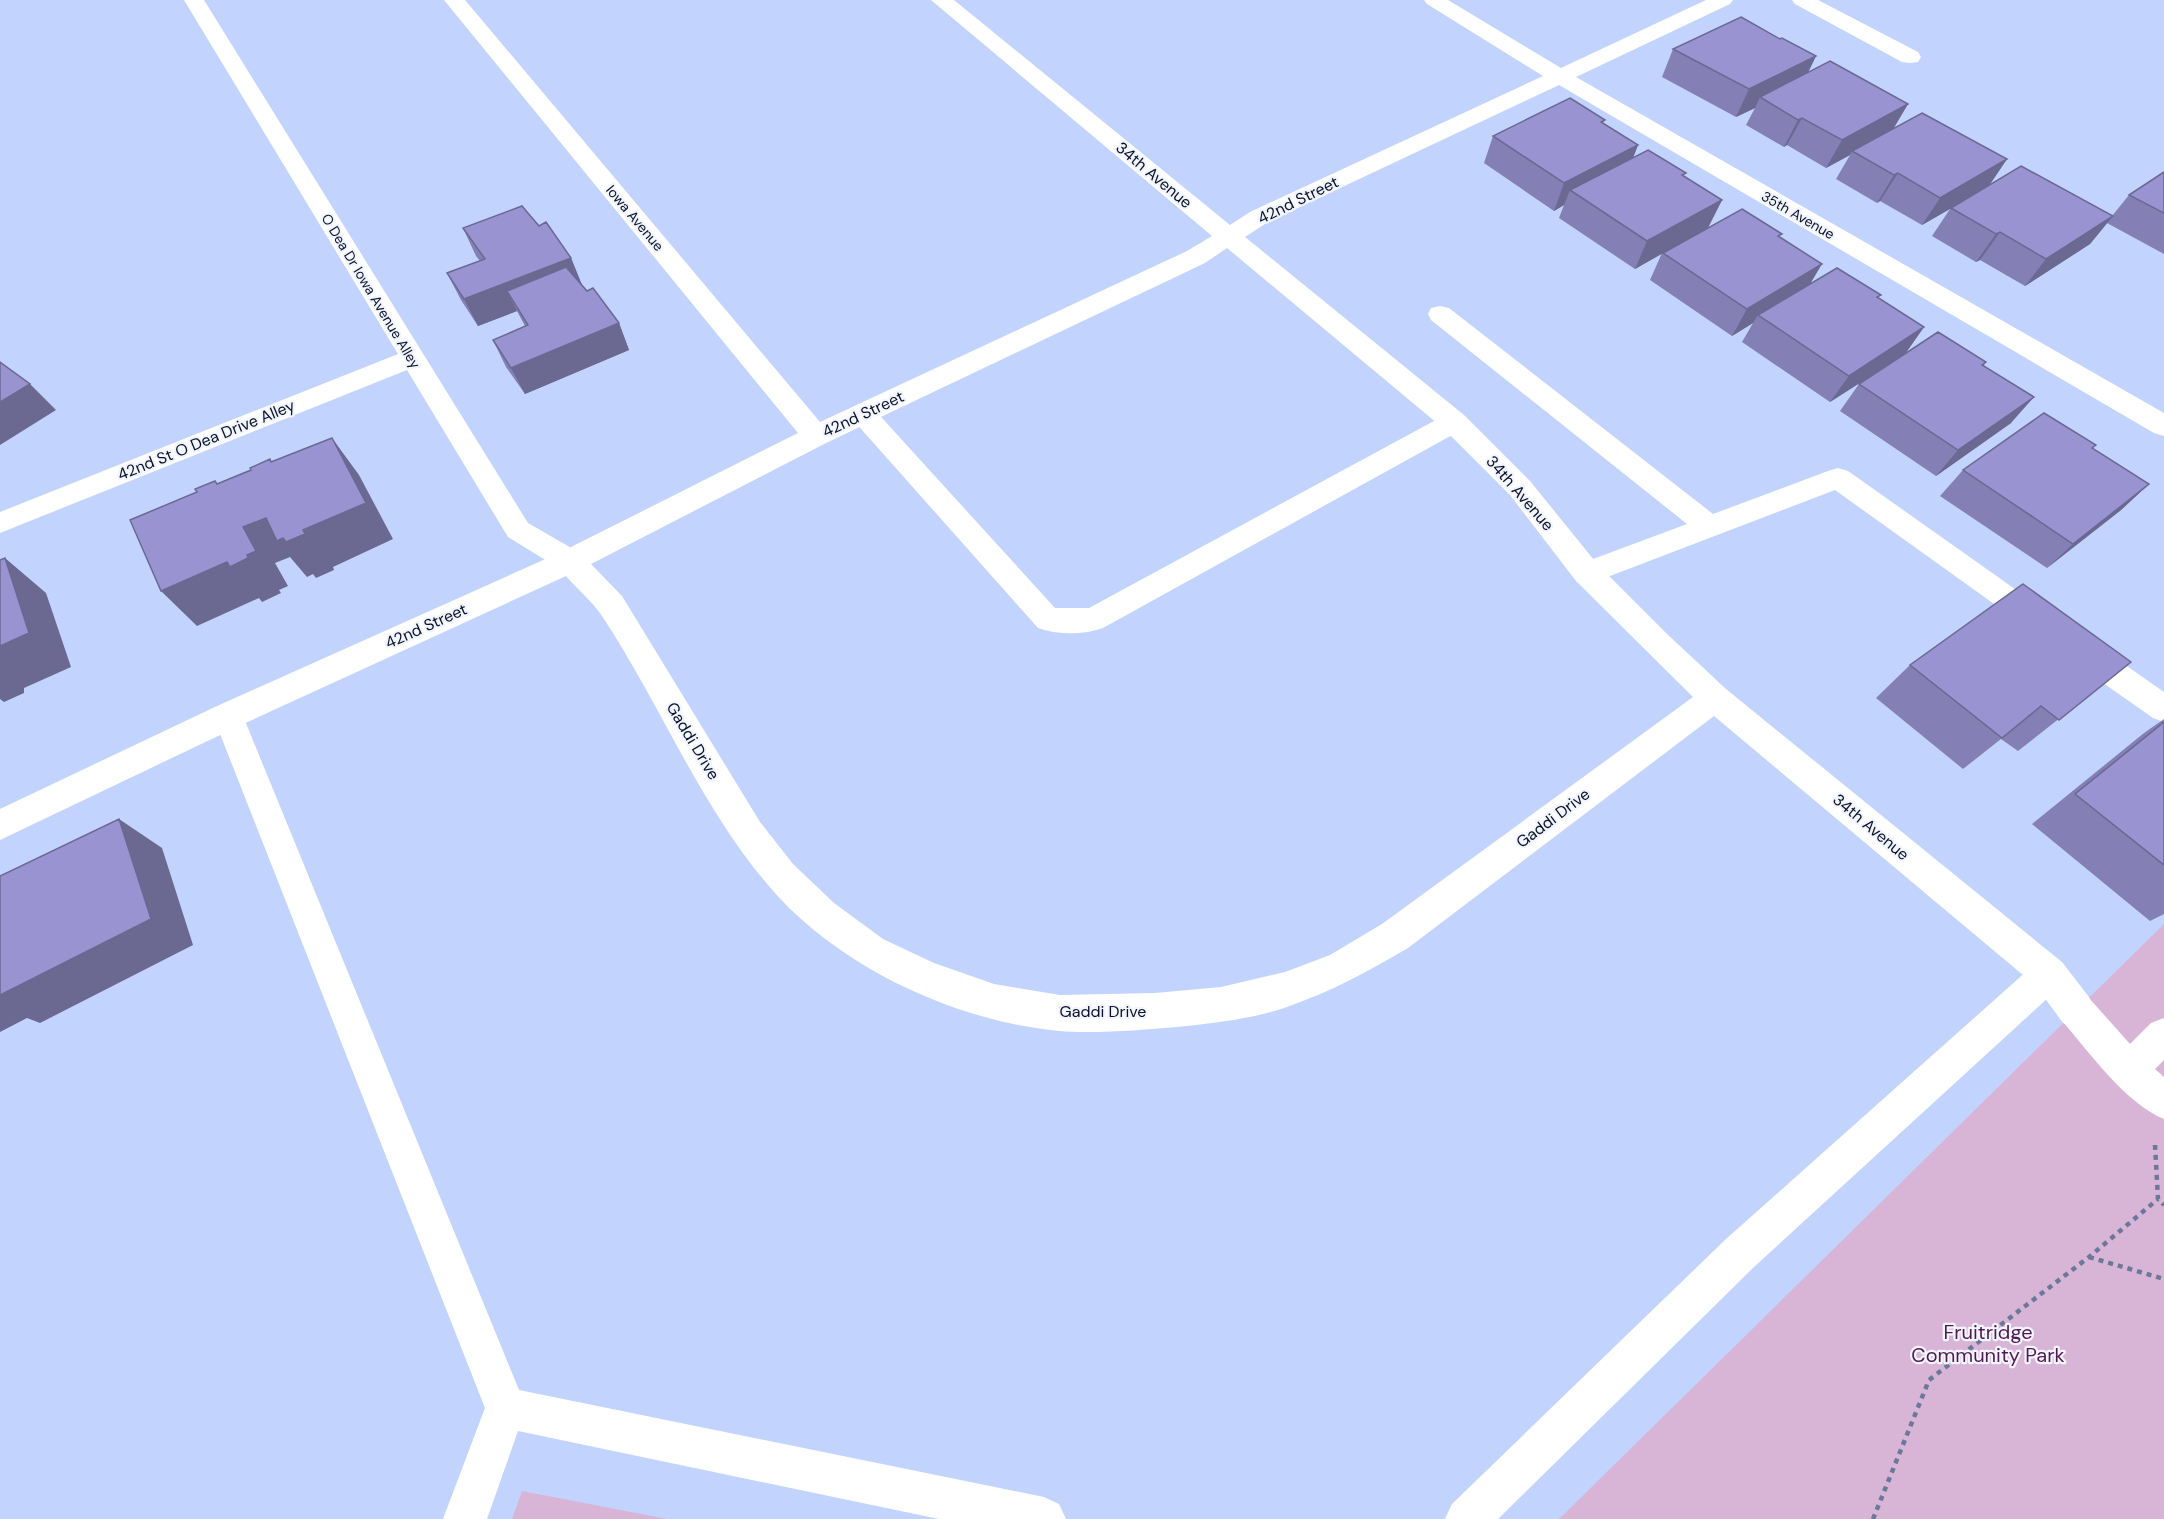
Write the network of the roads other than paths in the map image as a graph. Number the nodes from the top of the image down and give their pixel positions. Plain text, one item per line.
1 (194, 0) edge
2 (454, 0) edge
3 (941, 0) edge
4 (1434, 0) edge
5 (1723, 0) edge
6 (1802, 0) edge
7 (1910, 57) dead end
8 (1558, 76) junction
9 (1228, 237) junction
10 (1440, 315) dead end
11 (412, 358) junction
12 (863, 414) junction
13 (1454, 422) junction
14 (2164, 426) edge
15 (816, 436) junction
16 (0, 523) edge
17 (1710, 527) junction
18 (570, 561) junction
19 (1587, 573) junction
20 (1715, 698) junction
21 (2164, 709) edge
22 (228, 716) junction
23 (0, 825) edge
24 (2049, 974) junction
25 (2076, 1010) joint
26 (2164, 1035) edge
27 (2129, 1070) junction
28 (2164, 1101) edge
29 (506, 1408) junction
30 (465, 1519) edge
31 (1044, 1519) edge
32 (1467, 1519) edge

1 - 11 lane, O Dea Dr Iowa Avenue Alley
2 - 15 street, Iowa Avenue
3 - 9 street, 34th Avenue
4 - 8 street, 35th Avenue
5 - 8 street, 42nd Street
6 - 7 street
8 - 9 street, 42nd Street
8 - 14 street, 35th Avenue
9 - 12 street, 42nd Street
9 - 13 street, 34th Avenue
10 - 17 lane
11 - 16 lane, 42nd St O Dea Drive Alley
11 - 18 lane, O Dea Dr Iowa Avenue Alley
12 - 13 lane
12 - 15 street, 42nd Street
13 - 19 street, 34th Avenue
15 - 18 street, 42nd Street
17 - 19 lane
17 - 21 lane
18 - 20 street, Gaddi Drive
18 - 22 street, 42nd Street
19 - 20 street, 34th Avenue
20 - 24 street, 34th Avenue
22 - 23 street, 42nd Street
22 - 29 lane
24 - 25 street, 34th Avenue
24 - 32 lane
25 - 27 lane
26 - 27 lane
27 - 28 lane
29 - 30 lane
29 - 31 lane

